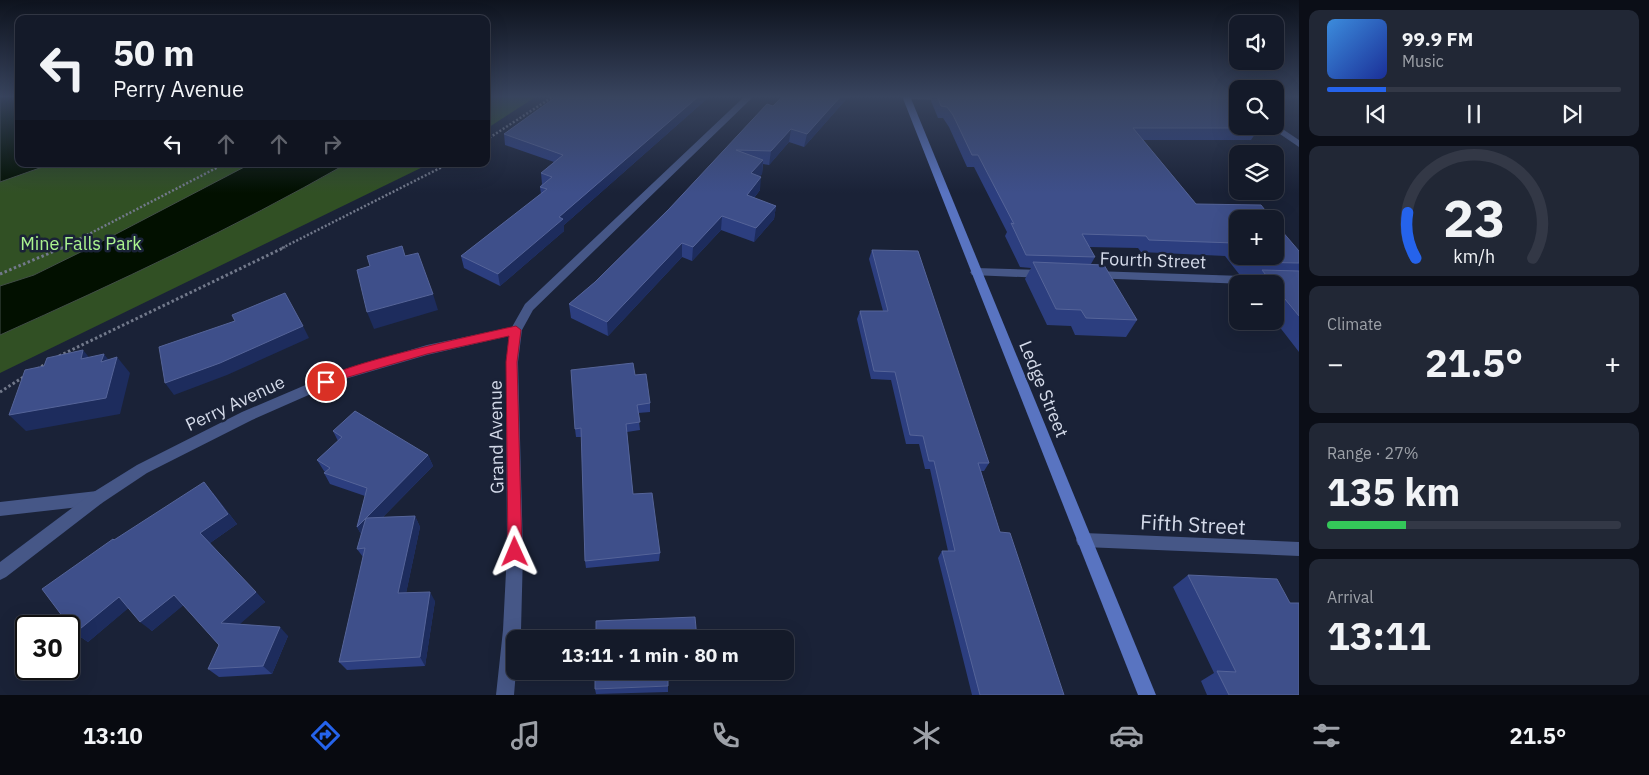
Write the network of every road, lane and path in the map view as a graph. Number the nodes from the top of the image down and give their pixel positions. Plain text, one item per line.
1 (505, 128) edge
2 (716, 128) edge
3 (919, 128) edge
4 (1284, 133) edge
5 (490, 138) edge
6 (1299, 144) edge
7 (218, 167) edge
8 (442, 167) edge
9 (976, 272) junction
10 (0, 274) edge
11 (1061, 274) edge
12 (1081, 275) edge
13 (1299, 282) edge
14 (516, 330) junction
15 (0, 392) edge
16 (97, 498) junction
17 (0, 509) edge
18 (1084, 540) junction
19 (1299, 550) edge
20 (0, 572) edge
21 (505, 695) edge
22 (1147, 695) edge

1 - 5 path
2 - 14 street, Grand Avenue
3 - 9 street, Ledge Street
4 - 6 street
7 - 10 path
8 - 15 path
9 - 11 street
9 - 18 street, Ledge Street
12 - 13 street, Fourth Street
14 - 16 street, Perry Avenue
14 - 21 street, Grand Avenue
16 - 17 street
16 - 20 street, Perry Avenue
18 - 19 street, Fifth Street
18 - 22 street, Ledge Street

